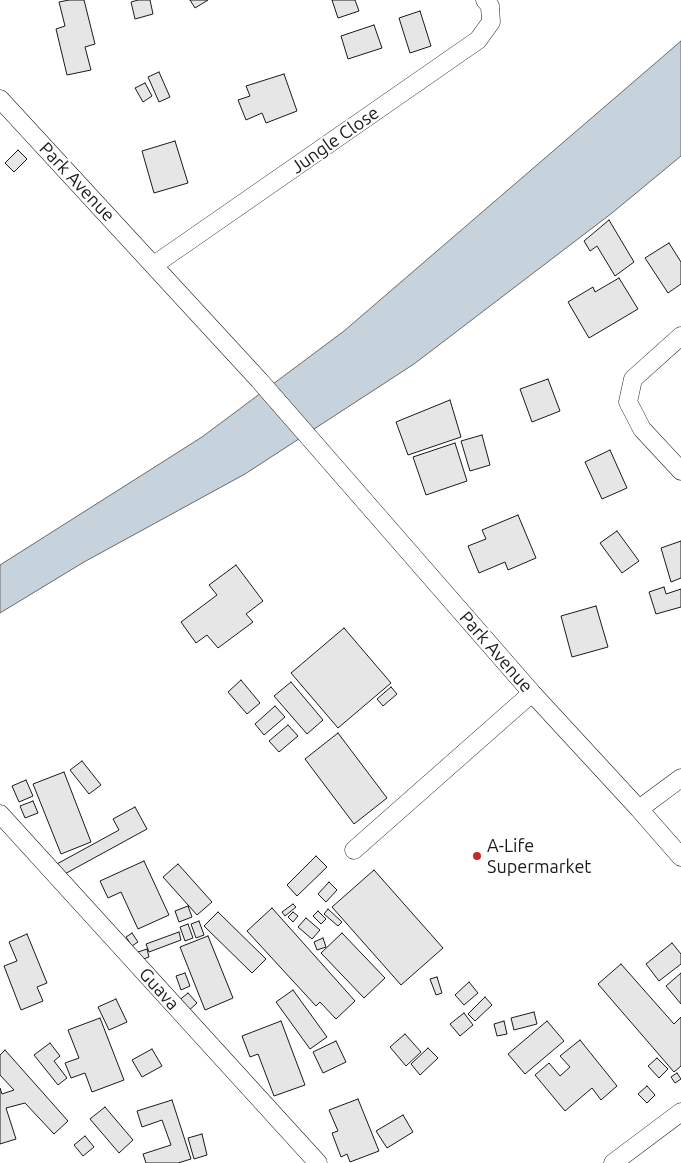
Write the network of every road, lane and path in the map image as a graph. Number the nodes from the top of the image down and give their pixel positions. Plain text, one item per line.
1 (485, 0) edge
2 (0, 99) edge
3 (154, 265) junction
4 (681, 336) edge
5 (681, 471) edge
6 (532, 693) junction
7 (681, 778) edge
8 (639, 809) junction
9 (0, 814) edge
10 (354, 850) dead end
11 (681, 857) edge
12 (681, 1112) edge
13 (318, 1163) edge
14 (613, 1163) edge

1 - 3 street, Jungle Close
2 - 3 street, Park Avenue
3 - 6 street, Park Avenue
4 - 5 street
6 - 8 street, Park Avenue
6 - 10 street
7 - 8 street
8 - 11 street, Park Avenue
9 - 13 street, Guava
12 - 14 street

